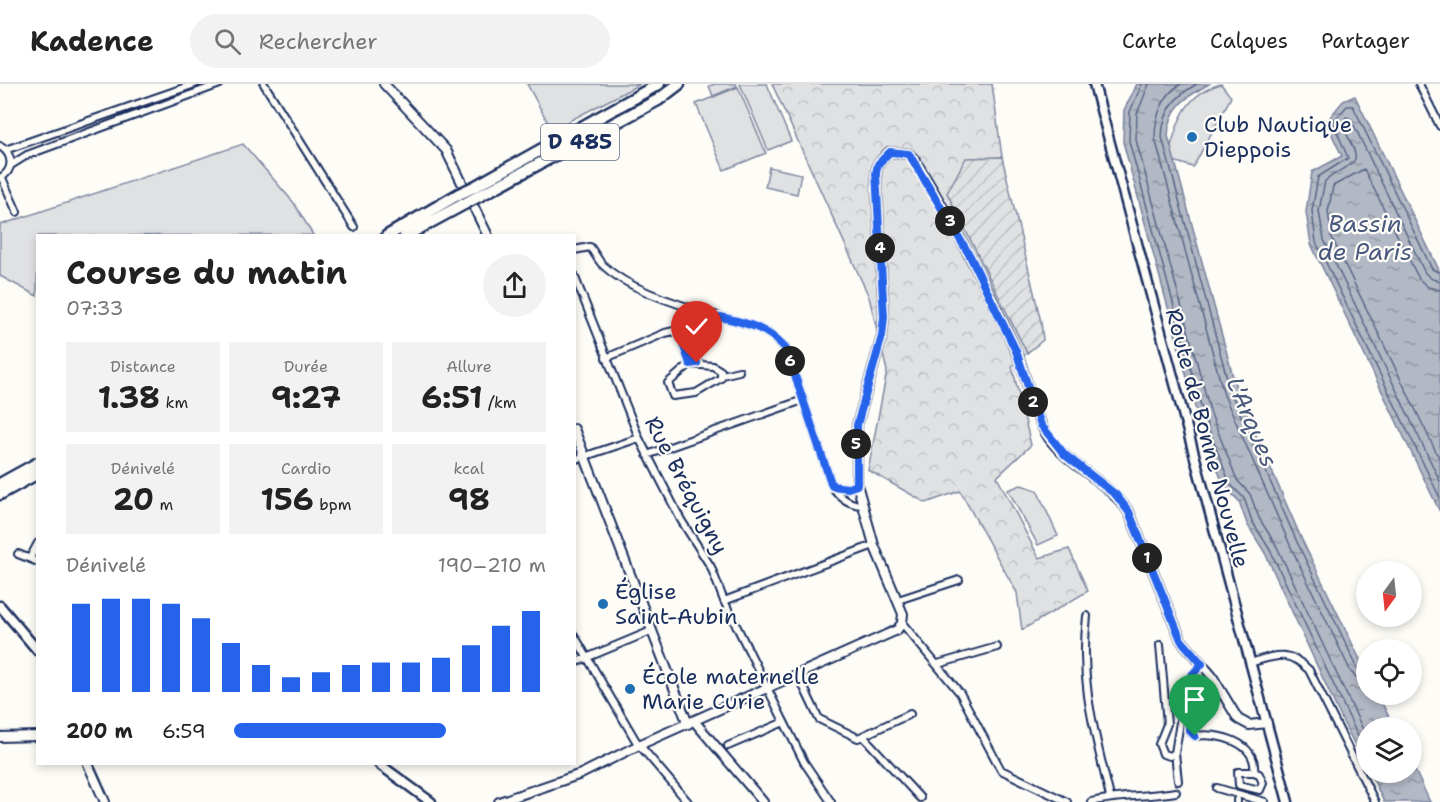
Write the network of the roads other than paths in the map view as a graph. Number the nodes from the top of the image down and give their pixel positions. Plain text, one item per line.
1 (195, 84) edge
2 (220, 84) edge
3 (264, 84) edge
4 (384, 84) edge
5 (659, 84) edge
6 (679, 84) edge
7 (1094, 84) edge
8 (1419, 84) edge
9 (1440, 126) edge
10 (3, 148) edge
11 (11, 165) junction
12 (1, 178) edge
13 (476, 191) junction
14 (462, 199) junction
15 (17, 212) dead end
16 (354, 227) dead end
17 (391, 234) edge
18 (408, 234) edge
19 (487, 234) edge
20 (576, 250) edge
21 (576, 280) edge
22 (721, 317) junction
23 (678, 330) junction
24 (606, 358) junction
25 (690, 364) junction
26 (739, 371) dead end
27 (722, 375) junction
28 (802, 400) junction
29 (576, 434) edge
30 (639, 438) junction
31 (647, 454) junction
32 (585, 455) junction
33 (576, 459) edge
34 (36, 464) edge
35 (36, 474) edge
36 (0, 484) edge
37 (857, 485) junction
38 (832, 486) junction
39 (0, 494) edge
40 (861, 506) junction
41 (874, 545) junction
42 (36, 547) edge
43 (18, 554) dead end
44 (30, 558) junction
45 (36, 561) edge
46 (959, 580) dead end
47 (898, 600) junction
48 (724, 601) junction
49 (0, 606) edge
50 (1087, 616) dead end
51 (902, 623) junction
52 (651, 631) junction
53 (576, 639) edge
54 (1160, 645) dead end
55 (997, 647) dead end
56 (36, 649) edge
57 (586, 659) junction
58 (576, 662) edge
59 (1250, 663) junction
60 (938, 664) junction
61 (1202, 664) junction
62 (798, 675) junction
63 (767, 689) junction
64 (1190, 706) junction
65 (910, 714) dead end
66 (784, 722) junction
67 (692, 723) junction
68 (1267, 723) junction
69 (36, 736) edge
70 (863, 736) junction
71 (0, 737) edge
72 (639, 745) junction
73 (728, 746) dead end
74 (1176, 753) junction
75 (88, 765) edge
76 (380, 765) edge
77 (1254, 772) dead end
78 (1178, 781) dead end
79 (1217, 788) dead end
80 (1176, 792) dead end
81 (1110, 797) junction
82 (920, 798) dead end
83 (105, 802) edge
84 (431, 802) edge
85 (499, 802) edge
86 (688, 802) edge
87 (763, 802) edge
88 (831, 802) edge
89 (1067, 802) edge
90 (1090, 802) edge
91 (1265, 802) edge
92 (1288, 802) edge
93 (1375, 802) edge

1 - 10 street
2 - 11 street
3 - 16 street
4 - 19 street
5 - 13 highway, D 485
6 - 13 highway, D 485
7 - 59 main road, Route de Bonne Nouvelle
8 - 9 street
10 - 11 street
11 - 12 street
12 - 15 street
13 - 14 highway, D 485, bridge
14 - 17 highway, D 485
14 - 18 highway, D 485
20 - 22 street
21 - 24 street, Rue Bréquigny
22 - 23 street
22 - 28 street
23 - 24 street
23 - 25 street
24 - 30 street, Rue Bréquigny
25 - 27 street
25 - 27 street
26 - 27 street
28 - 31 street
28 - 38 street
29 - 32 street
30 - 31 street, Rue Bréquigny
30 - 32 street
31 - 48 street, Rue Bréquigny
32 - 33 street
32 - 52 street
34 - 36 highway
35 - 39 highway
37 - 38 street
37 - 40 street
37 - 61 street
38 - 40 street
40 - 41 street
41 - 47 street
41 - 48 street
42 - 44 street
43 - 44 street
44 - 45 street
46 - 47 street
47 - 51 street
48 - 63 street, Rue Bréquigny
49 - 56 main road
50 - 81 street
51 - 60 street
51 - 62 street
52 - 57 street
52 - 67 street
53 - 57 street
54 - 74 street
55 - 60 street
57 - 58 street
57 - 72 street
59 - 68 main road, Route de Bonne Nouvelle
59 - 93 street
60 - 89 street
61 - 64 street
61 - 68 street
62 - 63 street
62 - 70 street
63 - 66 street, Rue Bréquigny
63 - 67 street
64 - 74 street
64 - 77 street
65 - 70 street
66 - 73 street
66 - 88 street, Rue Bréquigny
67 - 72 street
67 - 87 street
68 - 92 main road, Route de Bonne Nouvelle
69 - 71 street
70 - 82 street
72 - 85 street
72 - 86 street
74 - 78 street
75 - 83 street
76 - 84 main road
79 - 91 street
80 - 81 street
81 - 90 street

